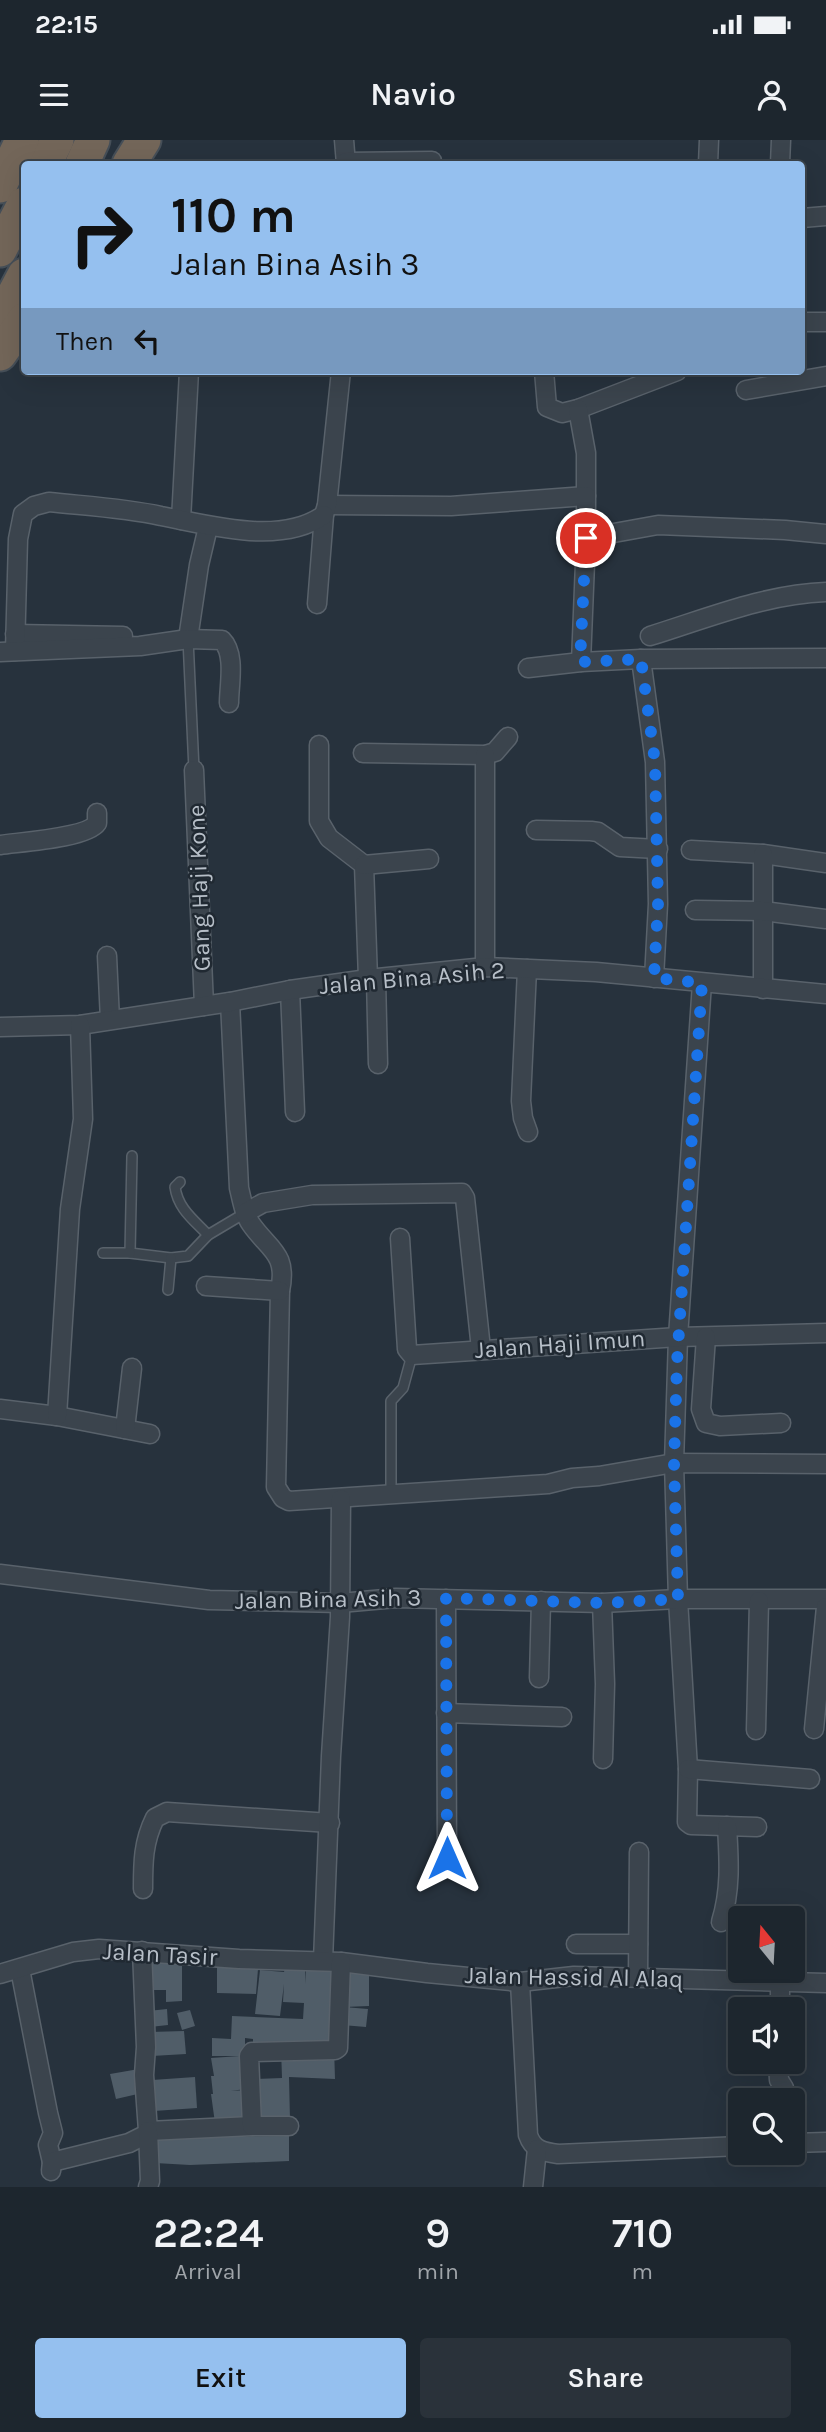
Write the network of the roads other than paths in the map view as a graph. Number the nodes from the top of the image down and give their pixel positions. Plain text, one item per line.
1 (22, 140) edge
2 (57, 140) edge
3 (93, 140) edge
4 (144, 140) edge
5 (344, 140) edge
6 (709, 140) edge
7 (781, 140) edge
8 (46, 161) edge
9 (83, 161) edge
10 (131, 161) edge
11 (346, 161) edge
12 (708, 161) edge
13 (780, 161) edge
14 (0, 186) edge
15 (21, 210) edge
16 (826, 216) edge
17 (805, 218) edge
18 (0, 250) edge
19 (21, 281) edge
20 (0, 320) edge
21 (805, 322) edge
22 (826, 322) edge
23 (21, 324) edge
24 (0, 354) edge
25 (189, 375) edge
26 (341, 375) edge
27 (544, 375) edge
28 (667, 375) edge
29 (826, 376) edge
30 (746, 390) dead end
31 (578, 409) junction
32 (586, 496) junction
33 (326, 510) junction
34 (181, 520) junction
35 (208, 527) junction
36 (826, 534) edge
37 (586, 538) junction
38 (826, 592) edge
39 (317, 604) dead end
40 (167, 636) dead end
41 (650, 636) dead end
42 (188, 639) junction
43 (10, 646) edge
44 (826, 658) edge
45 (641, 659) junction
46 (580, 662) junction
47 (528, 668) dead end
48 (229, 703) dead end
49 (508, 737) dead end
50 (319, 745) dead end
51 (363, 753) dead end
52 (485, 755) junction
53 (194, 770) joint
54 (97, 813) dead end
55 (536, 830) dead end
56 (0, 845) edge
57 (657, 849) junction
58 (691, 850) dead end
59 (763, 854) junction
60 (429, 859) dead end
61 (826, 863) edge
62 (363, 865) junction
63 (695, 910) dead end
64 (763, 911) junction
65 (826, 919) edge
66 (107, 956) dead end
67 (485, 967) junction
68 (527, 969) junction
69 (372, 978) junction
70 (654, 978) junction
71 (702, 983) junction
72 (290, 989) junction
73 (763, 989) junction
74 (826, 994) edge
75 (230, 1002) junction
76 (204, 1006) junction
77 (110, 1020) junction
78 (80, 1026) junction
79 (0, 1027) edge
80 (378, 1065) dead end
81 (295, 1112) dead end
82 (528, 1132) dead end
83 (132, 1156) dead end
84 (180, 1182) dead end
85 (245, 1213) junction
86 (208, 1235) junction
87 (400, 1238) dead end
88 (103, 1253) dead end
89 (130, 1254) junction
90 (171, 1258) junction
91 (206, 1286) dead end
92 (168, 1290) dead end
93 (280, 1291) junction
94 (826, 1333) edge
95 (678, 1337) junction
96 (706, 1338) junction
97 (481, 1349) junction
98 (412, 1355) junction
99 (132, 1368) dead end
100 (0, 1409) edge
101 (57, 1416) junction
102 (781, 1423) dead end
103 (125, 1429) junction
104 (150, 1434) dead end
105 (674, 1463) junction
106 (826, 1464) edge
107 (391, 1493) junction
108 (341, 1499) junction
109 (0, 1574) edge
110 (446, 1598) junction
111 (678, 1599) junction
112 (826, 1599) edge
113 (541, 1601) junction
114 (759, 1601) junction
115 (340, 1603) junction
116 (602, 1603) junction
117 (826, 1607) edge
118 (539, 1678) dead end
119 (446, 1713) junction
120 (562, 1717) dead end
121 (814, 1729) dead end
122 (756, 1730) dead end
123 (603, 1759) dead end
124 (688, 1769) junction
125 (810, 1779) dead end
126 (330, 1823) junction
127 (727, 1826) junction
128 (757, 1827) dead end
129 (639, 1852) dead end
130 (447, 1858) dead end
131 (143, 1889) dead end
132 (721, 1922) dead end
133 (576, 1944) dead end
134 (638, 1944) junction
135 (142, 1951) junction
136 (332, 1962) junction
137 (20, 1969) junction
138 (0, 1974) edge
139 (638, 1976) junction
140 (728, 1979) edge
141 (520, 1982) junction
142 (805, 1982) edge
143 (826, 1983) edge
144 (252, 2126) junction
145 (289, 2126) dead end
146 (148, 2132) junction
147 (826, 2142) edge
148 (805, 2143) edge
149 (728, 2147) edge
150 (537, 2149) junction
151 (148, 2187) edge
152 (533, 2187) edge

1 - 14 highway
2 - 8 highway
3 - 9 highway
4 - 10 highway
5 - 11 street
6 - 12 street
7 - 13 street
15 - 18 highway
16 - 17 street
19 - 20 highway
21 - 22 street
23 - 24 highway
25 - 34 street
26 - 33 street
27 - 31 street
28 - 31 street
29 - 30 street
31 - 32 street
32 - 33 street
32 - 37 street
33 - 35 street
33 - 39 street
34 - 35 street
34 - 43 street
35 - 42 street
36 - 37 street
37 - 46 street
38 - 41 street
40 - 43 street
42 - 43 street
42 - 48 street
42 - 53 lane
44 - 45 street
45 - 46 street
45 - 57 street
46 - 47 street
49 - 52 street
50 - 62 street
51 - 52 street
52 - 67 street
53 - 76 street, Gang Haji Kone
54 - 56 street
55 - 57 street
57 - 70 street
58 - 59 street
59 - 61 street
59 - 64 street
60 - 62 street
62 - 69 street
63 - 64 street
64 - 65 street
64 - 73 street
66 - 77 street
67 - 68 street, Jalan Bina Asih 2
67 - 69 street, Jalan Bina Asih 2
68 - 70 street, Jalan Bina Asih 2
68 - 82 street
69 - 72 street, Jalan Bina Asih 2
69 - 80 street
70 - 71 street, Jalan Bina Asih 2
71 - 73 street, Jalan Bina Asih 2
71 - 95 street
72 - 75 street, Jalan Bina Asih 2
72 - 81 street
73 - 74 street, Jalan Bina Asih 2
75 - 76 street, Jalan Bina Asih 2
75 - 85 street
76 - 77 street, Jalan Bina Asih 2
77 - 78 street, Jalan Bina Asih 2
78 - 79 street, Jalan Bina Asih 2
78 - 101 street
83 - 89 lane
84 - 86 lane
85 - 86 lane
85 - 93 street
85 - 97 street
86 - 90 lane
87 - 98 street
88 - 89 lane
89 - 90 lane
90 - 92 lane
91 - 93 street
93 - 108 street
94 - 96 street, Jalan Haji Imun
95 - 96 street, Jalan Haji Imun
95 - 97 street, Jalan Haji Imun
95 - 105 street
96 - 102 street
97 - 98 street, Jalan Haji Imun
98 - 107 lane
99 - 103 street
100 - 101 street
101 - 103 street
103 - 104 street
105 - 106 street
105 - 107 street
105 - 111 street
107 - 108 street
108 - 115 street
109 - 115 street, Jalan Bina Asih 3
110 - 113 street, Jalan Bina Asih 3
110 - 115 street, Jalan Bina Asih 3
110 - 119 street
111 - 114 street, Jalan Bina Asih 3
111 - 116 street, Jalan Bina Asih 3
111 - 124 street
112 - 114 street, Jalan Bina Asih 3
113 - 116 street, Jalan Bina Asih 3
113 - 118 street
114 - 122 street
115 - 126 street
116 - 123 street
117 - 121 street
119 - 120 street
119 - 130 street
124 - 125 street
124 - 127 street
126 - 131 street
126 - 136 street
127 - 128 street
127 - 132 street
129 - 134 street
133 - 134 street
134 - 139 street
135 - 136 street, Jalan Tasir
135 - 137 street, Jalan Tasir
135 - 146 street
136 - 141 street, Jalan Hassid Al Alaq
136 - 144 street
137 - 138 street, Jalan Tasir
137 - 146 street
139 - 140 street, Jalan Hassid Al Alaq
139 - 141 street, Jalan Hassid Al Alaq
141 - 150 street
142 - 143 street, Jalan Hassid Al Alaq
144 - 145 street
144 - 146 street
146 - 151 street
147 - 148 street
149 - 150 street
150 - 152 street

